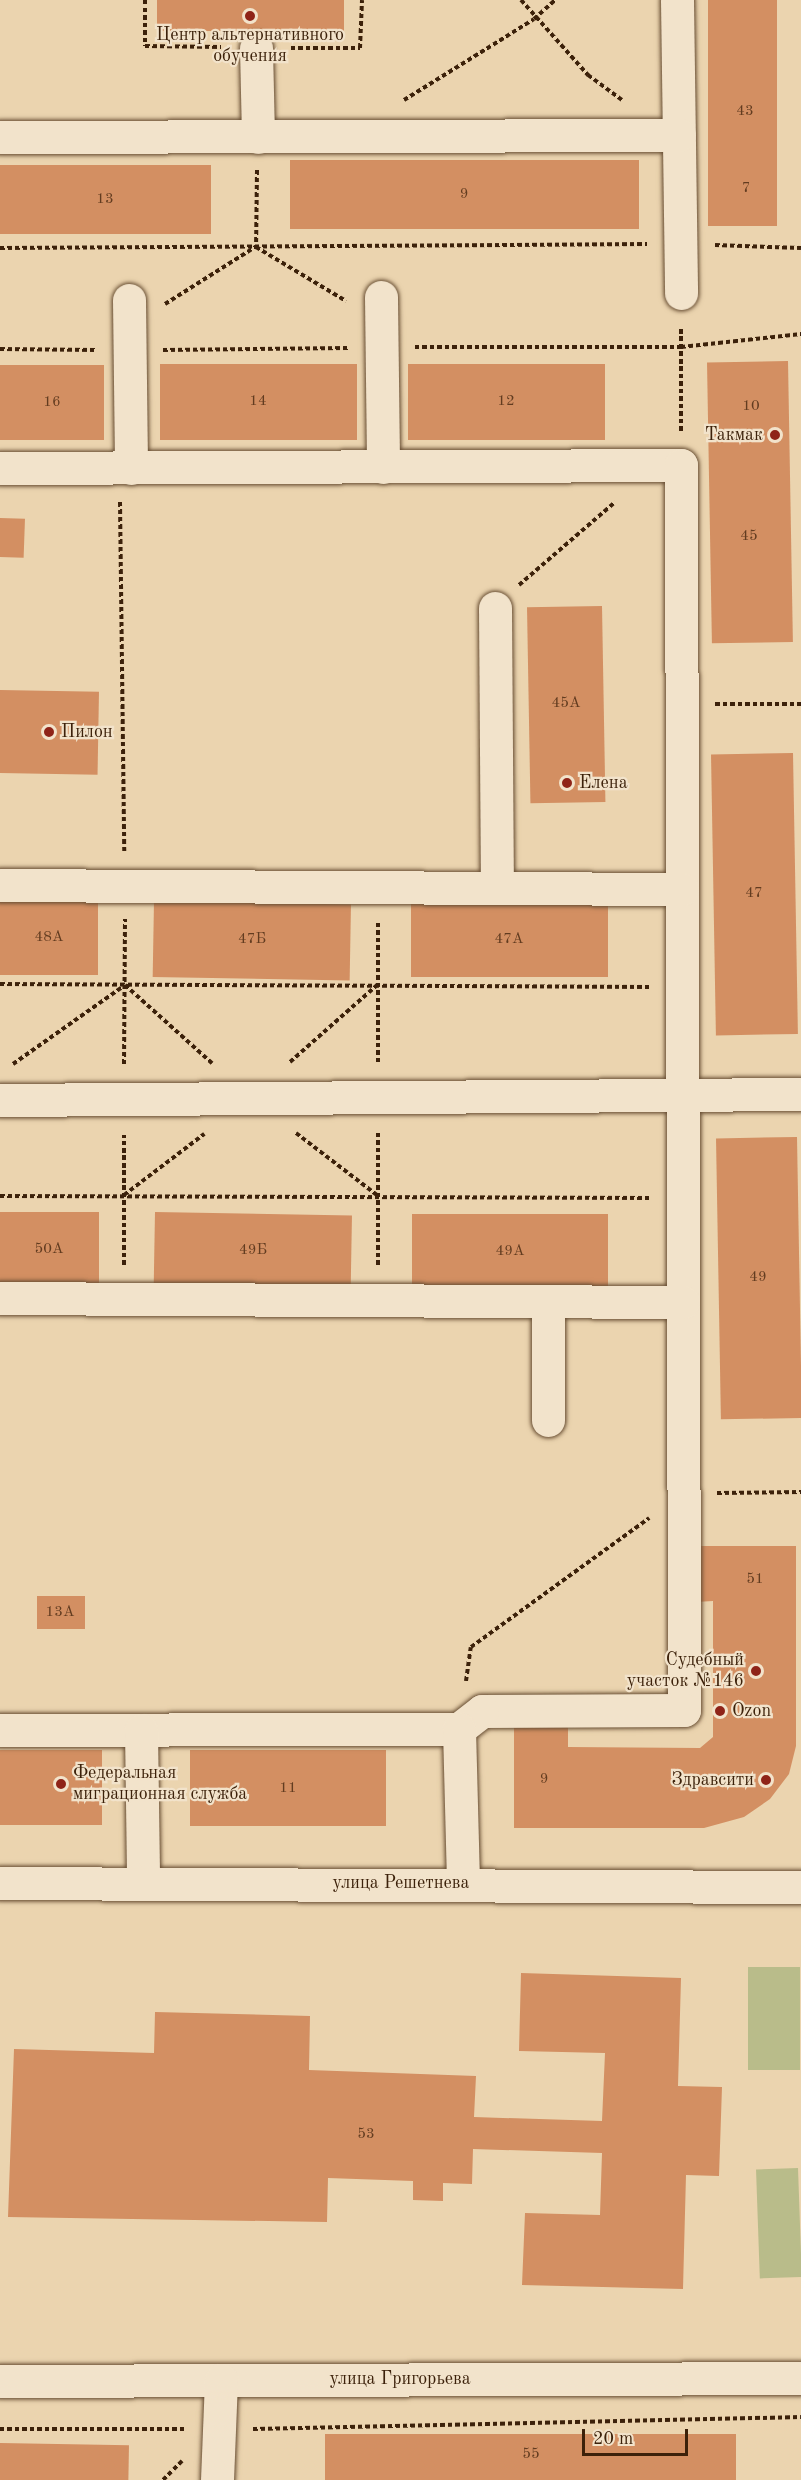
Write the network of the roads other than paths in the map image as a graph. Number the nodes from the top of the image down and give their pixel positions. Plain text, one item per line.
1 (677, 0) edge
2 (256, 48) road end
3 (679, 135) junction
4 (258, 136) junction
5 (0, 137) edge
6 (681, 293) road end
7 (381, 309) road end
8 (129, 313) road end
9 (383, 467) junction
10 (0, 468) edge
11 (126, 468) junction
12 (495, 608) road end
13 (0, 885) edge
14 (497, 888) junction
15 (682, 889) junction
16 (801, 1094) edge
17 (683, 1095) junction
18 (0, 1100) edge
19 (0, 1298) edge
20 (548, 1301) junction
21 (683, 1302) junction
22 (548, 1420) dead end
23 (459, 1729) junction
24 (0, 1730) edge
25 (141, 1730) junction
26 (142, 1882) junction
27 (0, 1883) edge
28 (463, 1884) junction
29 (801, 1887) edge
30 (801, 2378) edge
31 (221, 2380) junction
32 (0, 2381) edge
33 (217, 2480) edge

1 - 3 street
2 - 4 street
3 - 4 street
3 - 6 street
4 - 5 street
7 - 9 street
8 - 11 street
9 - 11 street
9 - 15 street
10 - 11 street
12 - 14 street
13 - 14 street
14 - 15 street
15 - 17 street
16 - 17 street
17 - 18 street
17 - 21 street
19 - 20 street
20 - 21 street
20 - 22 street
21 - 23 street
23 - 25 street
23 - 28 street
24 - 25 street
25 - 26 street
26 - 27 street, улица Решетнева
26 - 28 street, улица Решетнева
28 - 29 street, улица Решетнева
30 - 31 street, улица Григорьева
31 - 32 street, улица Григорьева
31 - 33 street

